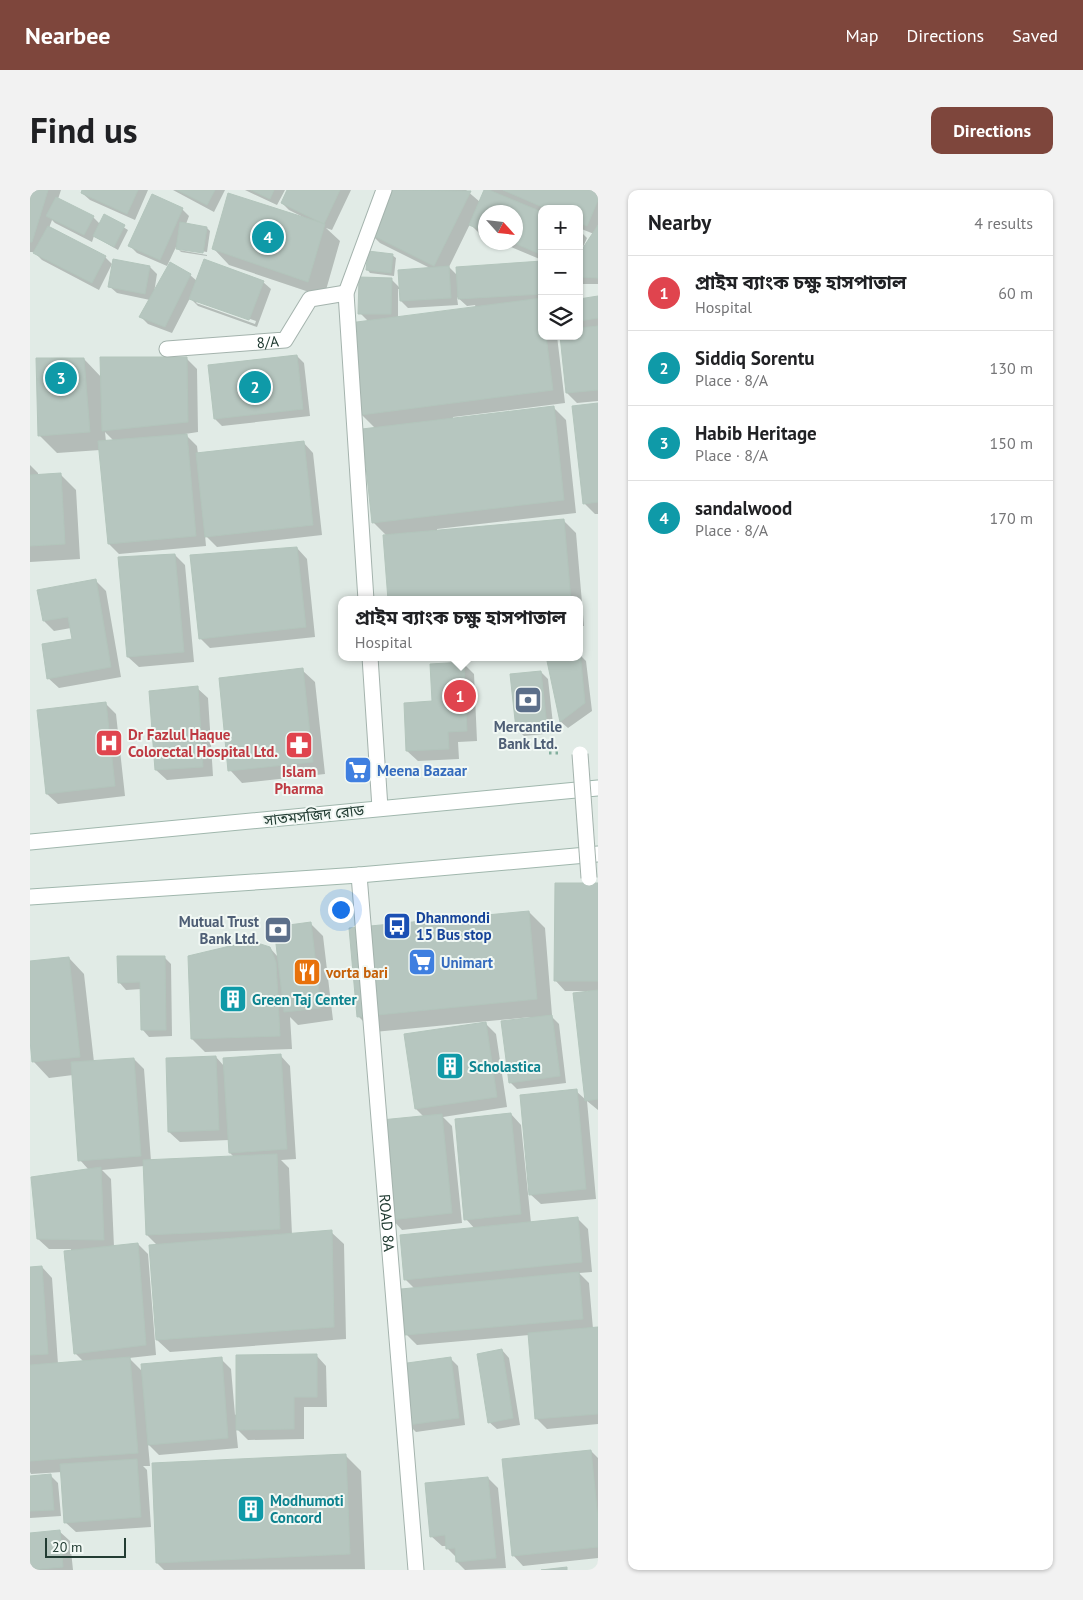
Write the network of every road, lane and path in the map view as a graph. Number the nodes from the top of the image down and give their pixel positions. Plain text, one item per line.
1 (384, 190) edge
2 (346, 293) junction
3 (168, 349) dead end
4 (366, 596) edge
5 (370, 661) edge
6 (580, 754) dead end
7 (598, 788) edge
8 (380, 808) junction
9 (30, 842) edge
10 (598, 854) edge
11 (359, 875) junction
12 (589, 878) dead end
13 (30, 897) edge
14 (416, 1570) edge

1 - 2 street
2 - 3 street, 8/A
2 - 4 street
5 - 8 street
6 - 12 street, bridge
7 - 8 street, সাতমসজিদ রোড
8 - 9 street, সাতমসজিদ রোড
10 - 11 street
11 - 13 street
11 - 14 street, ROAD 8A

